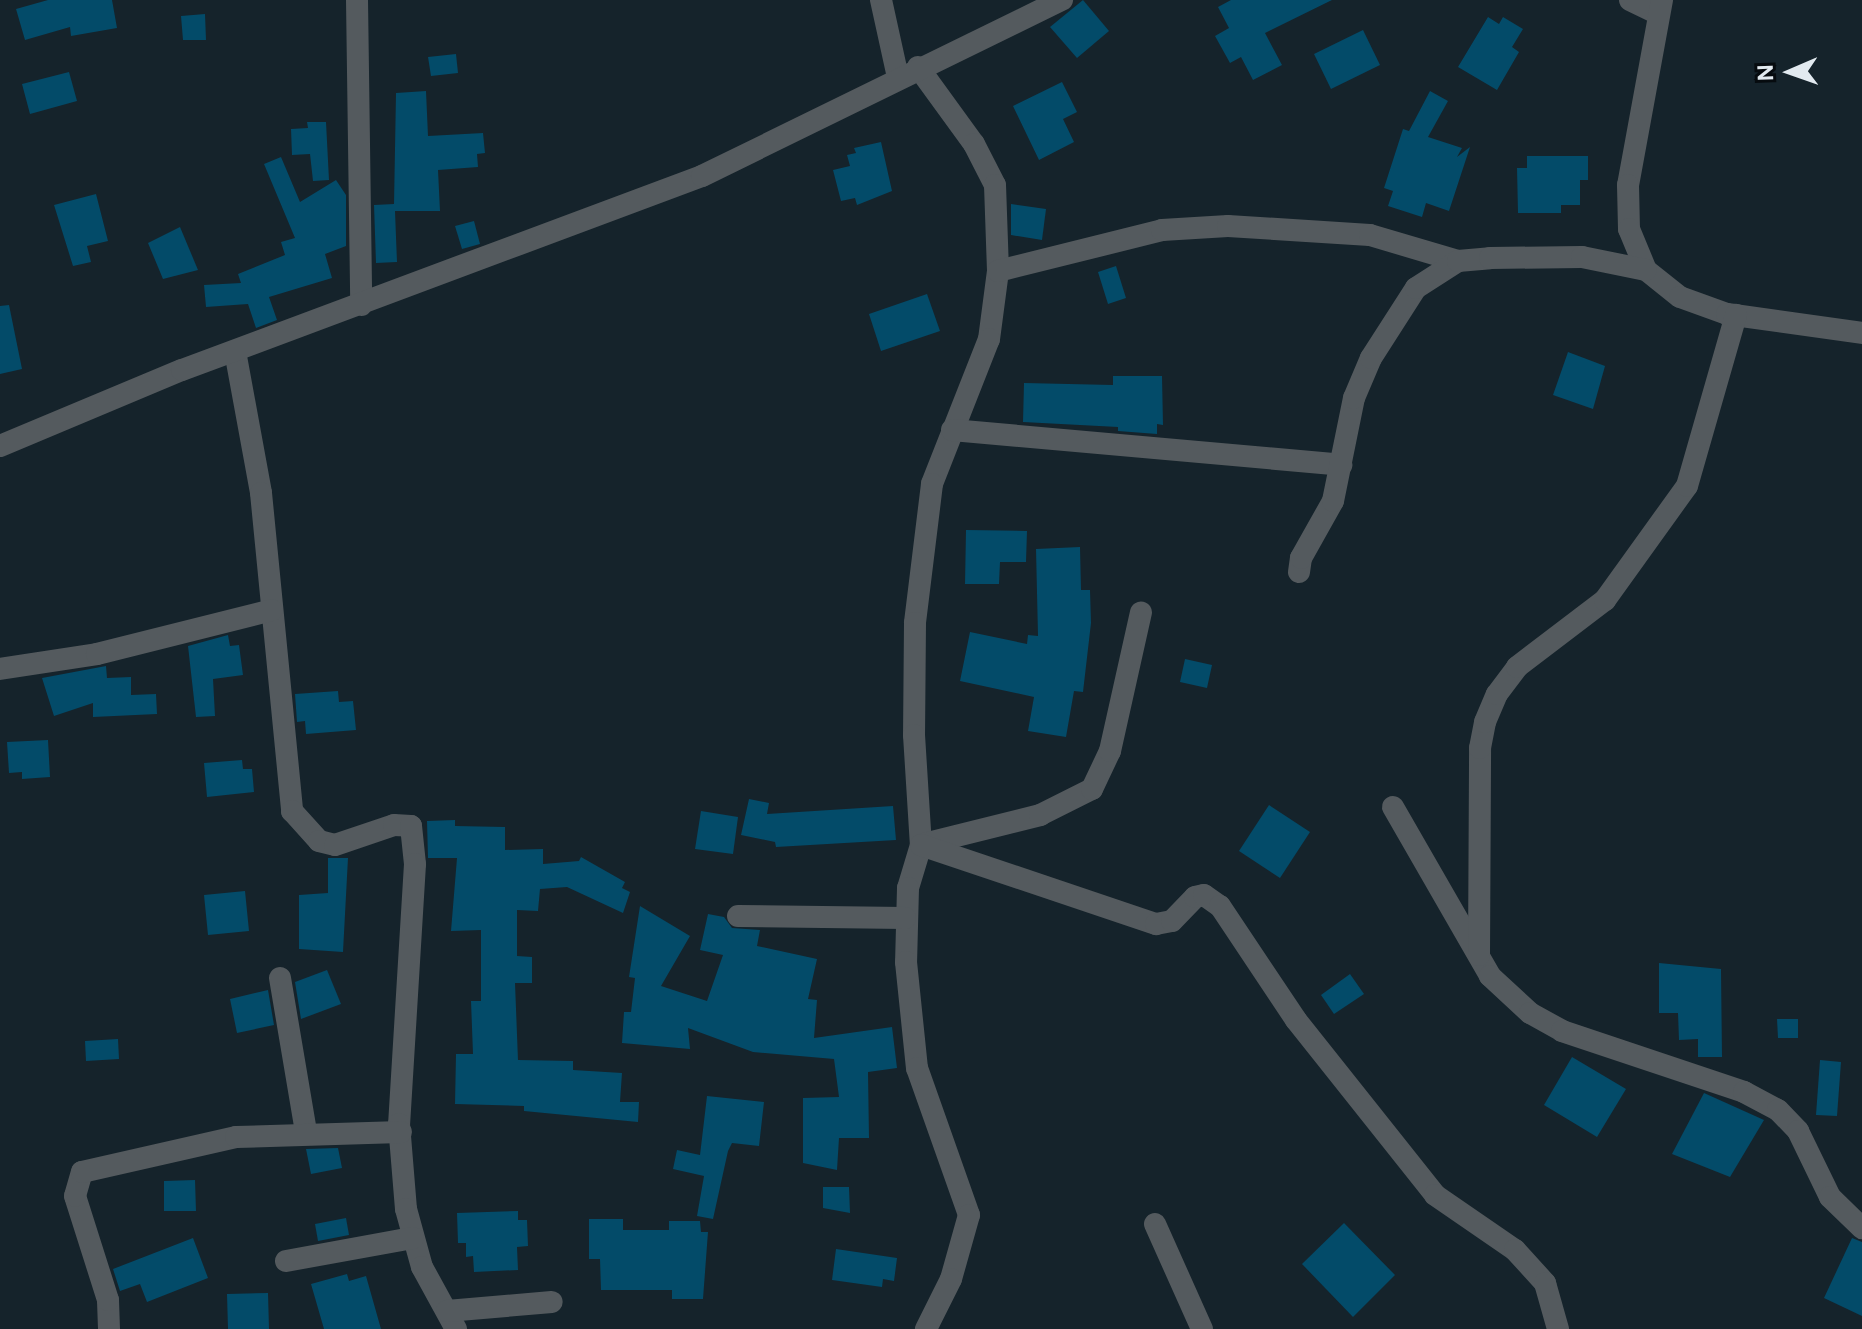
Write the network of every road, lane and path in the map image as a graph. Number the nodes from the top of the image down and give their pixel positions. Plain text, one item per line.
1 (357, 0) edge
2 (881, 0) edge
3 (1062, 0) edge
4 (1630, 0) edge
5 (1660, 7) edge
6 (918, 67) junction
7 (898, 77) junction
8 (1458, 261) junction
9 (1646, 270) junction
10 (998, 271) junction
11 (361, 305) junction
12 (1736, 315) junction
13 (1862, 333) edge
14 (235, 351) junction
15 (952, 430) junction
16 (0, 446) edge
17 (1341, 465) junction
18 (1299, 572) dead end
19 (272, 610) junction
20 (1141, 612) dead end
21 (0, 669) edge
22 (1393, 807) dead end
23 (921, 845) junction
24 (738, 916) dead end
25 (905, 918) junction
26 (1479, 955) junction
27 (280, 978) dead end
28 (306, 1131) junction
29 (401, 1132) junction
30 (1858, 1218) edge
31 (1155, 1224) dead end
32 (413, 1238) junction
33 (286, 1261) dead end
34 (552, 1302) dead end
35 (452, 1320) edge
36 (109, 1329) edge
37 (926, 1329) edge
38 (1202, 1329) edge
39 (1558, 1329) edge

1 - 11 street
2 - 7 street
3 - 6 street
4 - 5 street
5 - 9 street
6 - 7 street
6 - 10 street
7 - 11 street
8 - 9 street
8 - 10 street
8 - 17 street
9 - 12 street
10 - 15 street
11 - 14 street
12 - 13 street
12 - 26 street
14 - 16 street
14 - 19 street
15 - 17 street
15 - 23 street
17 - 18 street
19 - 21 street
19 - 29 street
20 - 23 street
22 - 26 street
23 - 25 street
23 - 39 street
24 - 25 street
25 - 37 street
26 - 30 street
27 - 28 street
28 - 29 street
28 - 36 street
29 - 32 street
31 - 38 street
32 - 33 street
32 - 35 street
34 - 35 street

